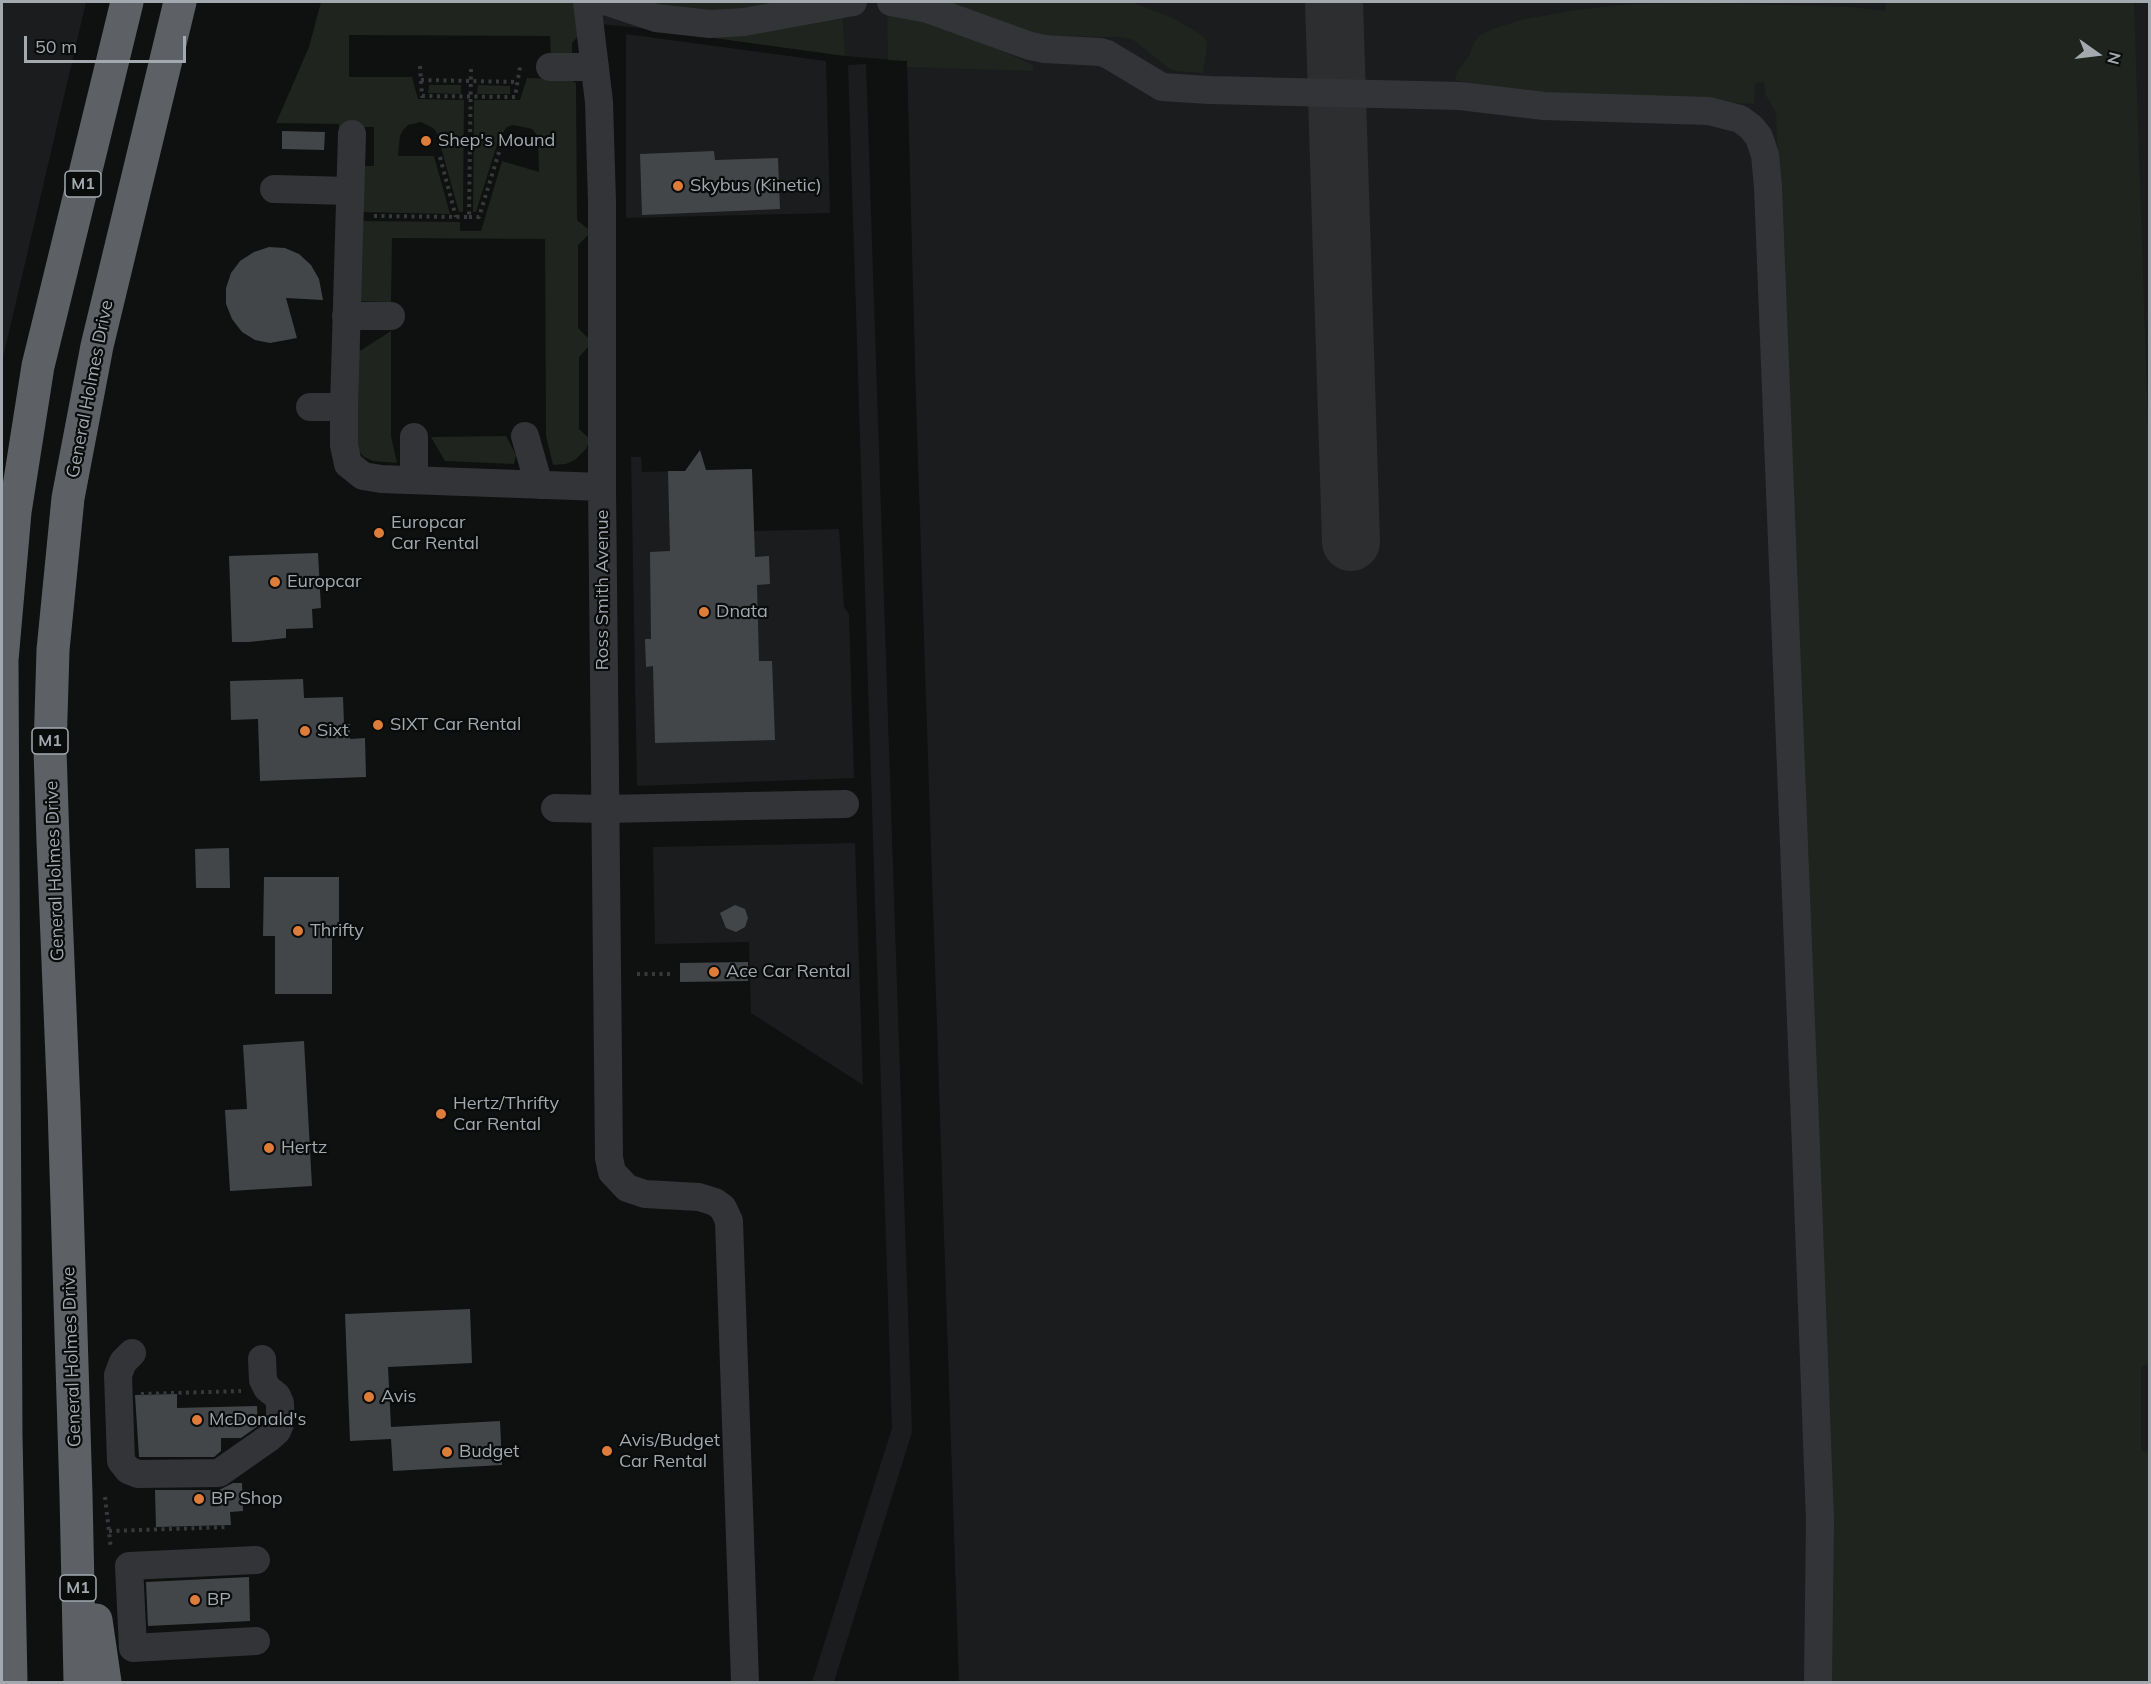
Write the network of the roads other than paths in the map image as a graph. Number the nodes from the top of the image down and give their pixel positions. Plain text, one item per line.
1 (127, 2) edge
2 (180, 2) edge
3 (853, 2) edge
4 (891, 2) edge
5 (595, 9) edge
6 (550, 67) dead end
7 (595, 67) junction
8 (352, 134) dead end
9 (274, 189) dead end
10 (349, 203) junction
11 (346, 316) junction
12 (391, 316) dead end
13 (38, 366) junction
14 (310, 407) dead end
15 (344, 407) junction
16 (414, 436) dead end
17 (525, 436) dead end
18 (414, 480) junction
19 (539, 484) junction
20 (602, 487) junction
21 (2, 493) edge
22 (845, 804) dead end
23 (555, 808) dead end
24 (605, 809) junction
25 (132, 1353) dead end
26 (258, 1377) road end
27 (90, 1492) junction
28 (256, 1560) dead end
29 (256, 1641) dead end
30 (11, 1683) edge
31 (80, 1683) edge
32 (105, 1683) edge
33 (745, 1683) edge
34 (1818, 1683) edge

1 - 13 highway, M1
2 - 27 highway, General Holmes Drive / M1
3 - 5 lane
4 - 34 lane
5 - 7 lane, Ross Smith Avenue
6 - 7 lane
7 - 20 lane, Ross Smith Avenue
8 - 10 lane
9 - 10 lane
10 - 11 lane
11 - 12 lane
11 - 15 lane
13 - 21 highway
13 - 30 highway, M1
14 - 15 lane
15 - 18 lane
16 - 18 lane
17 - 19 lane
18 - 19 lane
19 - 20 lane
20 - 24 lane, Ross Smith Avenue
22 - 24 lane
23 - 24 lane
24 - 33 lane, Ross Smith Avenue
25 - 26 lane
27 - 31 highway, General Holmes Drive / M1
27 - 32 highway
28 - 29 lane

